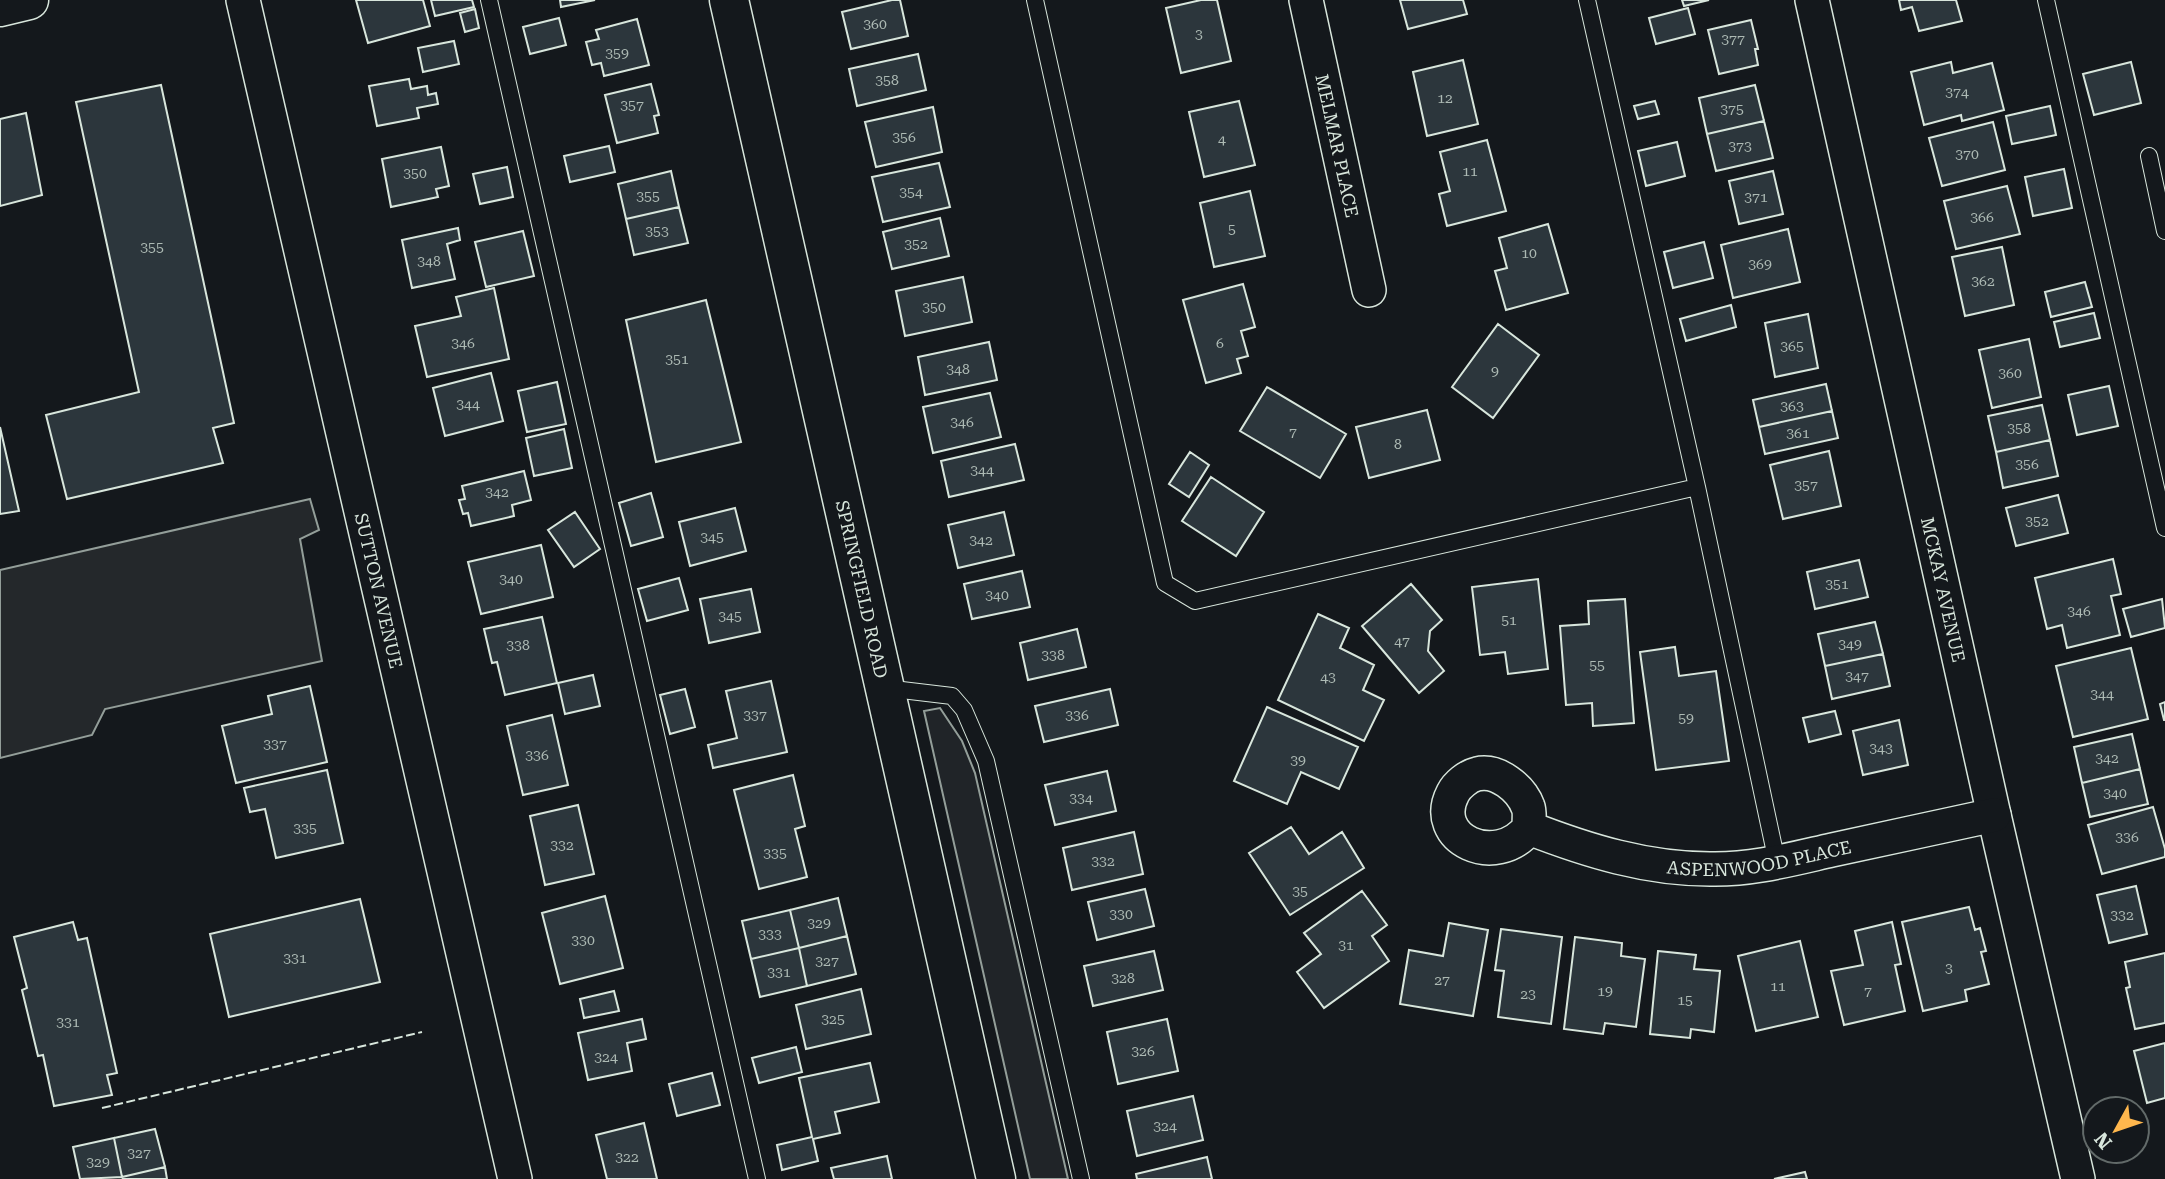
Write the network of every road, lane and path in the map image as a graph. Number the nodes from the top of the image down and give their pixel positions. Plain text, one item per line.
1 (29, 0) edge
2 (243, 0) edge
3 (489, 0) edge
4 (729, 0) edge
5 (1035, 0) edge
6 (1306, 0) edge
7 (1587, 0) edge
8 (1812, 0) edge
9 (2046, 0) edge
10 (0, 7) edge
11 (2149, 156) dead end
12 (2165, 231) edge
13 (1370, 290) dead end
14 (1697, 487) junction
15 (2165, 528) edge
16 (885, 688) junction
17 (1994, 815) junction
18 (1529, 828) dead end
19 (1777, 862) junction
20 (515, 1179) edge
21 (757, 1179) edge
22 (996, 1179) edge
23 (1081, 1179) edge
24 (2078, 1179) edge

1 - 10 street
2 - 20 street, SUTTON AVENUE
3 - 21 lane
4 - 16 street, SPRINGFIELD ROAD
5 - 14 lane
6 - 13 street, MELMAR PLACE
7 - 14 lane
8 - 17 street, MCKAY AVENUE
9 - 15 lane
11 - 12 lane
14 - 19 lane
16 - 22 street, SPRINGFIELD ROAD
16 - 23 lane
17 - 19 street, ASPENWOOD PLACE
17 - 24 street, MCKAY AVENUE
18 - 19 street, ASPENWOOD PLACE

